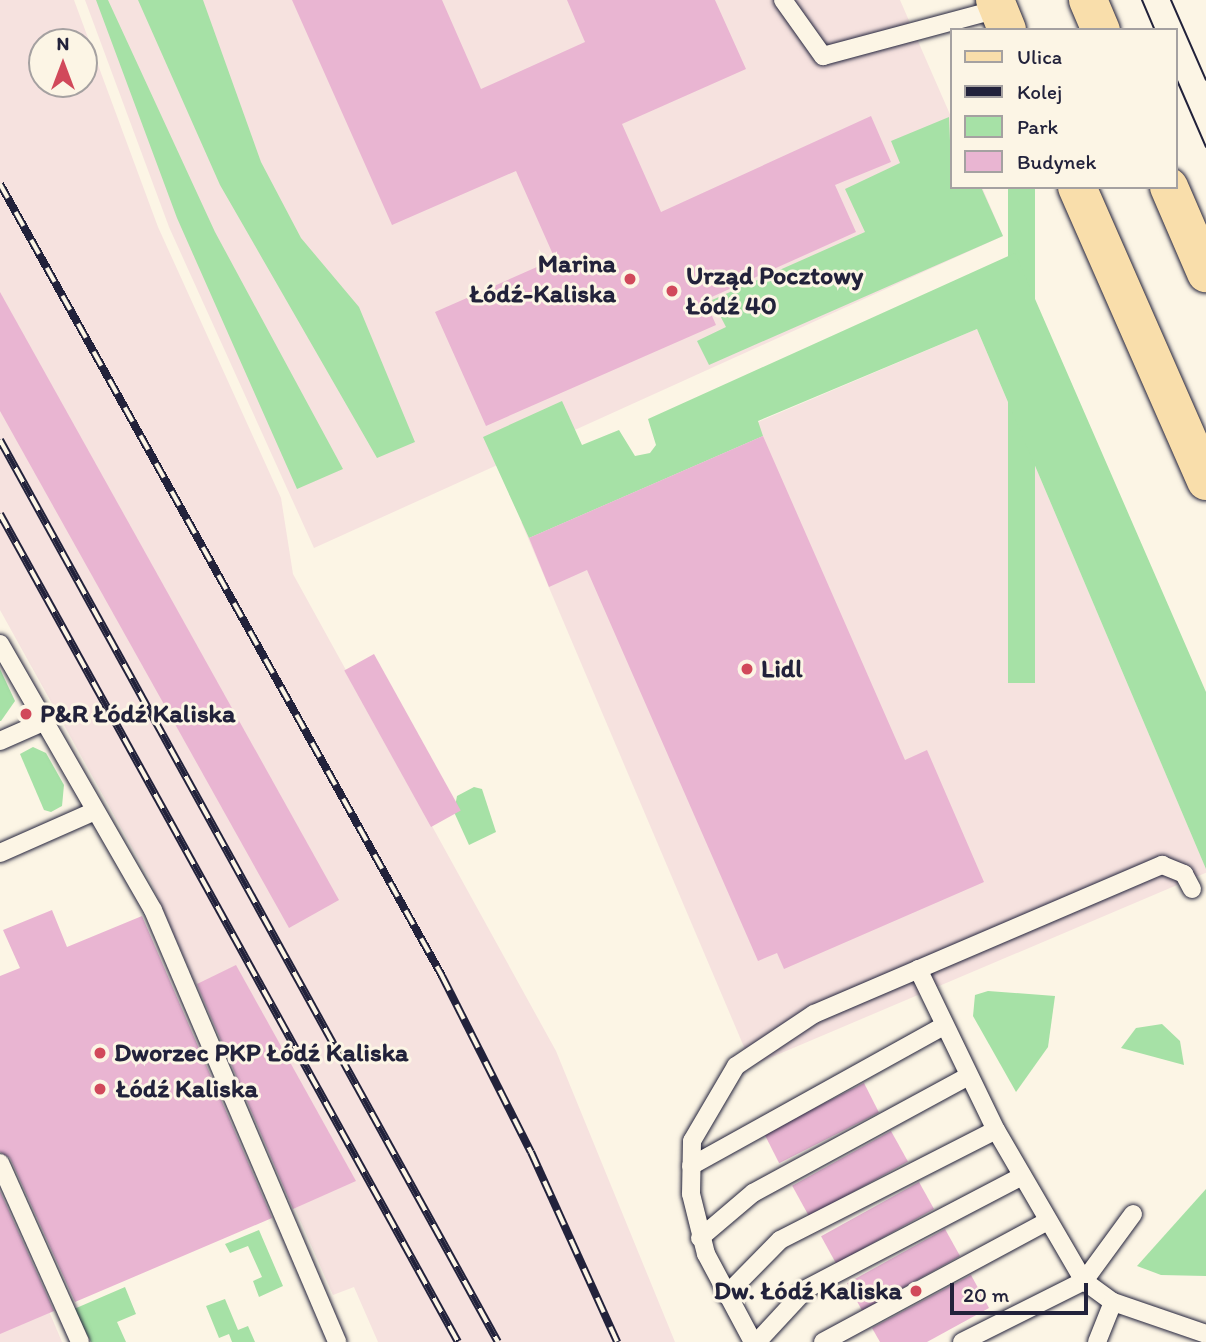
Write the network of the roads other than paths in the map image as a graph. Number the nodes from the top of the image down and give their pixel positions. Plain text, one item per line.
1 (783, 0) edge
2 (1088, 0) edge
3 (1000, 13) edge
4 (1100, 28) edge
5 (1078, 189) edge
6 (1170, 189) edge
7 (1206, 273) edge
8 (1206, 481) edge
9 (0, 644) edge
10 (43, 722) junction
11 (0, 741) edge
12 (93, 813) junction
13 (0, 853) edge
14 (1192, 889) dead end
15 (918, 969) junction
16 (942, 1027) junction
17 (967, 1077) junction
18 (996, 1130) junction
19 (0, 1163) edge
20 (691, 1166) junction
21 (1022, 1176) junction
22 (1133, 1214) dead end
23 (1048, 1221) junction
24 (700, 1238) junction
25 (1084, 1281) junction
26 (726, 1296) junction
27 (1113, 1302) junction
28 (1206, 1334) edge
29 (80, 1342) edge
30 (337, 1342) edge
31 (755, 1342) edge
32 (822, 1342) edge
33 (962, 1342) edge
34 (1097, 1342) edge

1 - 3 lane
2 - 4 main road
5 - 8 main road
6 - 7 main road
9 - 10 lane
10 - 11 lane
10 - 12 lane
12 - 13 lane
12 - 30 lane
14 - 15 lane
15 - 16 lane
15 - 20 lane
16 - 17 lane
16 - 20 lane
17 - 18 lane
17 - 24 lane
18 - 21 lane
18 - 26 lane
19 - 29 lane
20 - 24 lane
21 - 23 lane
21 - 31 lane
22 - 25 lane
23 - 25 lane
23 - 32 lane
24 - 26 lane
25 - 27 lane
25 - 33 lane
26 - 31 lane
27 - 28 lane
27 - 34 lane

